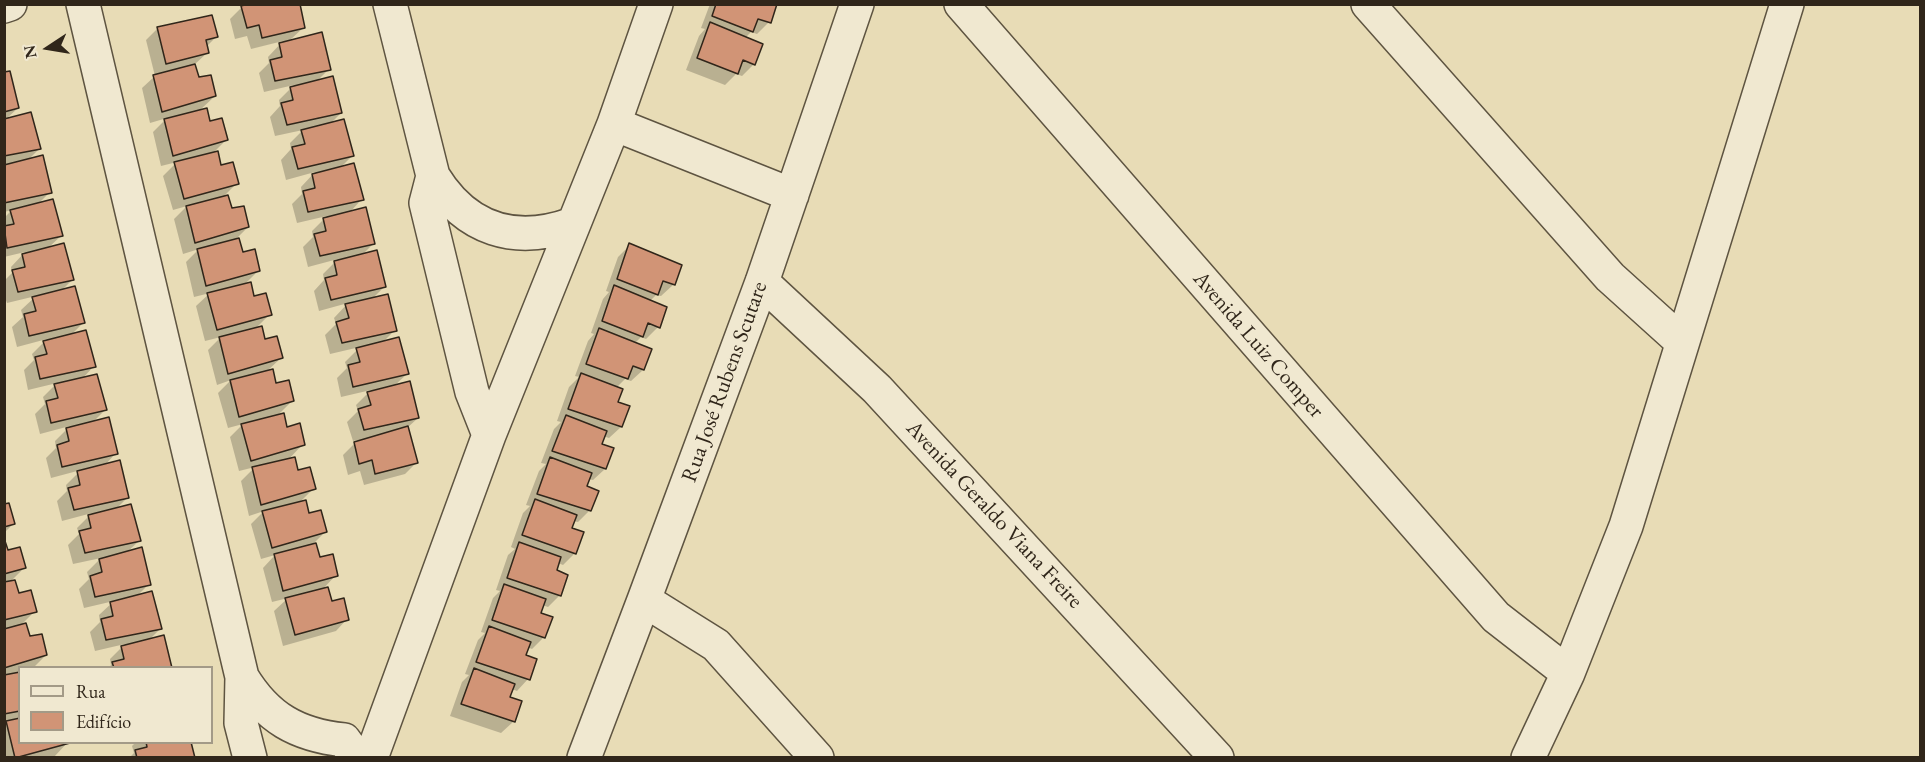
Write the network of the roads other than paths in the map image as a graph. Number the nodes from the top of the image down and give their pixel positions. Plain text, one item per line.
1 (10, 4) edge
2 (83, 4) edge
3 (390, 4) edge
4 (656, 4) edge
5 (857, 4) edge
6 (961, 4) edge
7 (1368, 4) edge
8 (1787, 4) edge
9 (4, 6) edge
10 (614, 124) junction
11 (433, 176) junction
12 (792, 195) junction
13 (573, 224) junction
14 (762, 282) junction
15 (1682, 342) junction
16 (489, 435) junction
17 (644, 600) junction
18 (1568, 673) junction
19 (242, 677) junction
20 (250, 758) edge
21 (357, 758) edge
22 (371, 758) edge
23 (584, 758) edge
24 (818, 758) edge
25 (1217, 758) edge
26 (1528, 758) edge

1 - 9 street
2 - 19 street
3 - 11 street
4 - 10 street
5 - 12 street, Rua José Rubens Scutare
6 - 18 street, Avenida Luiz Comper
7 - 15 street
8 - 15 street
10 - 12 street
10 - 13 street
11 - 13 street
11 - 16 street
12 - 14 street, Rua José Rubens Scutare
13 - 16 street
14 - 17 street, Rua José Rubens Scutare
14 - 25 street, Avenida Geraldo Viana Freire
15 - 18 street
16 - 22 street
17 - 23 street, Rua José Rubens Scutare
17 - 24 street
18 - 26 street
19 - 20 street
19 - 21 street

